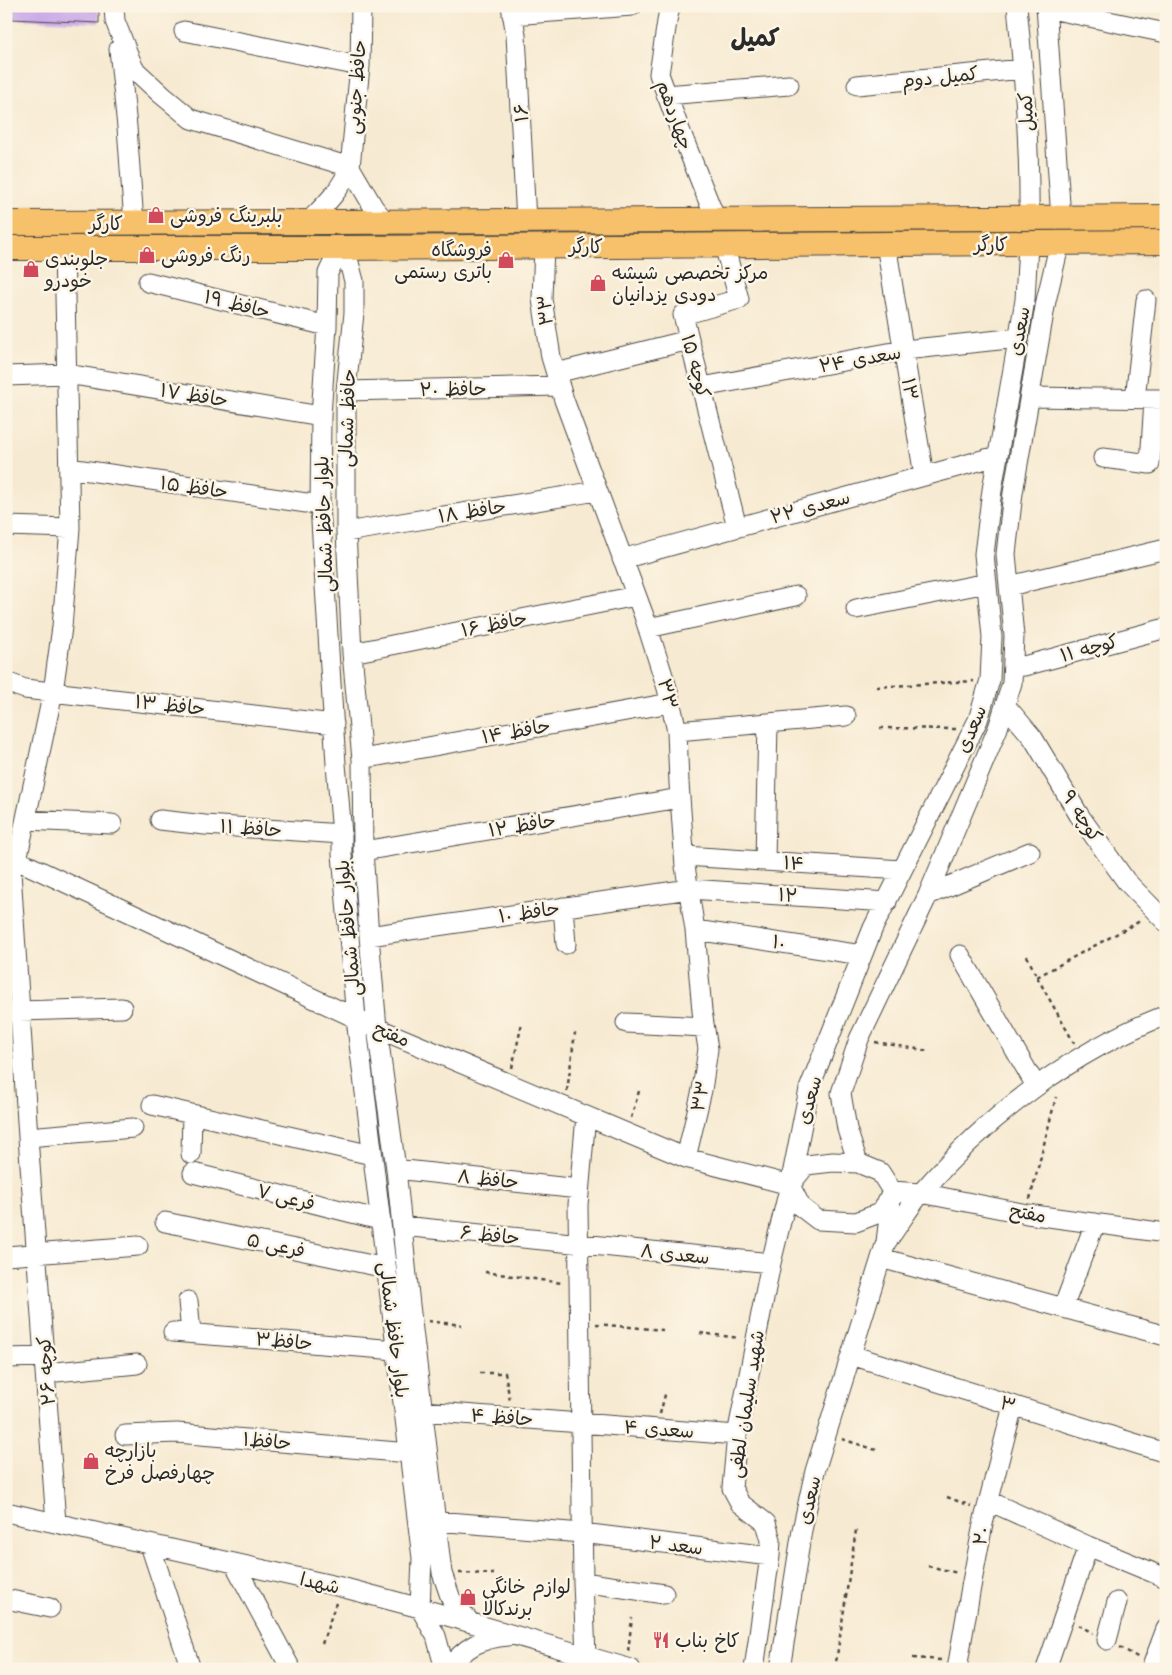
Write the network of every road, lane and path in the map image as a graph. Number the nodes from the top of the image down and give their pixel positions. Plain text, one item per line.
1 (360, 6) edge
2 (632, 6) edge
3 (671, 6) edge
4 (1016, 6) edge
5 (1046, 7) edge
6 (512, 10) edge
7 (114, 14) edge
8 (184, 31) dead end
9 (1166, 33) edge
10 (360, 66) junction
11 (1023, 69) junction
12 (789, 85) dead end
13 (857, 85) dead end
14 (666, 95) junction
15 (350, 167) junction
16 (1166, 217) edge
17 (1060, 218) junction
18 (1029, 219) junction
19 (716, 220) junction
20 (526, 221) junction
21 (308, 222) junction
22 (386, 222) junction
23 (6, 223) edge
24 (134, 223) junction
25 (1060, 242) junction
26 (1166, 242) edge
27 (886, 244) junction
28 (1028, 244) junction
29 (724, 245) junction
30 (544, 246) junction
31 (6, 248) edge
32 (64, 248) junction
33 (340, 248) junction
34 (148, 282) dead end
35 (1025, 300) junction
36 (1046, 300) junction
37 (1146, 300) dead end
38 (327, 326) junction
39 (1018, 338) junction
40 (689, 340) junction
41 (904, 350) junction
42 (67, 374) junction
43 (6, 376) edge
44 (558, 380) junction
45 (702, 387) junction
46 (346, 391) junction
47 (1030, 397) junction
48 (1135, 399) junction
49 (1160, 399) edge
50 (321, 416) junction
51 (998, 456) junction
52 (1104, 458) dead end
53 (69, 468) junction
54 (924, 476) junction
55 (597, 491) junction
56 (320, 505) junction
57 (6, 526) edge
58 (737, 527) junction
59 (70, 528) junction
60 (346, 532) junction
61 (1166, 549) edge
62 (622, 559) junction
63 (987, 583) junction
64 (1009, 586) junction
65 (636, 596) junction
66 (796, 596) dead end
67 (856, 609) dead end
68 (648, 628) junction
69 (1166, 628) edge
70 (352, 652) junction
71 (1012, 667) junction
72 (990, 680) junction
73 (6, 682) edge
74 (876, 688) dead end
75 (52, 692) junction
76 (670, 703) junction
77 (1005, 705) junction
78 (846, 716) dead end
79 (768, 723) junction
80 (334, 724) junction
81 (880, 728) dead end
82 (973, 729) junction
83 (677, 731) junction
84 (362, 760) junction
85 (680, 798) junction
86 (26, 820) junction
87 (160, 820) dead end
88 (112, 824) dead end
89 (342, 834) junction
90 (364, 851) junction
91 (1030, 852) dead end
92 (685, 856) junction
93 (11, 857) edge
94 (765, 861) junction
95 (902, 870) junction
96 (688, 889) junction
97 (928, 895) junction
98 (886, 902) junction
99 (562, 907) junction
100 (1161, 917) edge
101 (10, 921) edge
102 (695, 930) junction
103 (369, 936) junction
104 (566, 944) dead end
105 (862, 955) junction
106 (960, 955) dead end
107 (1027, 956) dead end
108 (1037, 977) junction
109 (122, 1008) dead end
110 (1164, 1014) edge
111 (15, 1016) edge
112 (356, 1019) junction
113 (522, 1023) dead end
114 (626, 1023) dead end
115 (704, 1027) junction
116 (377, 1028) junction
117 (575, 1033) dead end
118 (859, 1039) junction
119 (929, 1051) dead end
120 (1082, 1057) junction
121 (508, 1083) junction
122 (1036, 1086) junction
123 (640, 1088) dead end
124 (810, 1089) junction
125 (841, 1094) junction
126 (1056, 1097) dead end
127 (152, 1105) dead end
128 (565, 1107) junction
129 (192, 1114) junction
130 (586, 1116) junction
131 (133, 1128) dead end
132 (627, 1133) junction
133 (28, 1137) junction
134 (191, 1154) dead end
135 (372, 1155) junction
136 (686, 1158) junction
137 (858, 1163) junction
138 (396, 1169) junction
139 (193, 1173) dead end
140 (790, 1186) junction
141 (579, 1189) junction
142 (892, 1191) junction
143 (921, 1193) junction
144 (1026, 1214) junction
145 (380, 1220) junction
146 (165, 1222) dead end
147 (1095, 1223) junction
148 (402, 1226) junction
149 (1166, 1233) edge
150 (578, 1245) junction
151 (138, 1246) dead end
152 (884, 1250) junction
153 (37, 1253) junction
154 (6, 1256) edge
155 (771, 1264) junction
156 (386, 1268) junction
157 (485, 1272) dead end
158 (579, 1285) junction
159 (188, 1301) dead end
160 (1063, 1308) junction
161 (412, 1318) junction
162 (580, 1322) junction
163 (462, 1326) dead end
164 (663, 1330) dead end
165 (172, 1332) dead end
166 (191, 1333) junction
167 (700, 1333) dead end
168 (1166, 1336) edge
169 (756, 1339) junction
170 (396, 1350) junction
171 (851, 1355) junction
172 (6, 1358) edge
173 (137, 1364) dead end
174 (45, 1365) junction
175 (480, 1372) dead end
176 (666, 1391) dead end
177 (1013, 1406) junction
178 (423, 1411) junction
179 (513, 1418) junction
180 (581, 1423) junction
181 (656, 1429) junction
182 (826, 1434) junction
183 (125, 1435) dead end
184 (737, 1435) junction
185 (876, 1450) dead end
186 (409, 1453) junction
187 (1166, 1453) edge
188 (947, 1498) dead end
189 (988, 1506) junction
190 (6, 1512) edge
191 (436, 1521) junction
192 (56, 1523) junction
193 (856, 1530) dead end
194 (582, 1533) junction
195 (150, 1544) junction
196 (1088, 1546) junction
197 (770, 1556) junction
198 (234, 1563) junction
199 (928, 1566) dead end
200 (442, 1573) junction
201 (494, 1574) dead end
202 (973, 1576) junction
203 (1166, 1578) edge
204 (583, 1582) junction
205 (342, 1587) junction
206 (664, 1594) dead end
207 (6, 1599) edge
208 (1117, 1602) dead end
209 (50, 1608) dead end
210 (420, 1608) junction
211 (632, 1618) dead end
212 (470, 1622) junction
213 (1166, 1630) edge
214 (515, 1636) junction
215 (1107, 1640) dead end
216 (322, 1644) dead end
217 (586, 1656) junction
218 (913, 1658) dead end
219 (958, 1665) edge
220 (285, 1667) edge
221 (628, 1668) edge
222 (191, 1669) edge
223 (447, 1669) edge
224 (754, 1669) edge
225 (780, 1669) edge
226 (835, 1669) edge
227 (1046, 1669) edge
228 (1151, 1669) edge

1 - 10 street, حافظ جنوبی
2 - 6 street
3 - 14 street, چهاردهم
4 - 11 street, کمیل
5 - 9 street
5 - 17 street, کمیل
6 - 20 street, ۱۶
7 - 15 street
7 - 24 street
8 - 10 street
10 - 15 street, حافظ جنوبی
11 - 13 street, کمیل دوم
11 - 18 street, کمیل
12 - 14 street
14 - 19 street, چهاردهم
15 - 21 street, حافظ جنوبی
15 - 22 street
16 - 17 main road, کارگر
17 - 18 main road, کارگر
17 - 25 main road
18 - 19 main road, کارگر
18 - 28 main road
19 - 20 main road, کارگر
20 - 22 main road, کارگر
21 - 22 main road, کارگر
21 - 24 main road, کارگر
23 - 24 main road, کارگر
25 - 26 main road, کارگر
25 - 28 main road, کارگر
25 - 36 street, سعدی
27 - 28 main road, کارگر
27 - 29 main road, کارگر
27 - 41 street, ۱۳
28 - 35 street, سعدی
29 - 30 main road, کارگر
29 - 40 street, کوچه ۱۵
30 - 33 main road, کارگر
30 - 44 street, ۳۳
31 - 32 main road, کارگر
32 - 33 main road, کارگر
32 - 42 street, کوچه ۲۶
33 - 38 street, بلوار حافظ شمالی
33 - 46 street, حافظ شمالی
34 - 38 street, حافظ ۱۹
35 - 36 street
35 - 39 street, سعدی
36 - 47 street, سعدی
37 - 48 street
38 - 50 street, بلوار حافظ شمالی
39 - 41 street, سعدی ۲۴
39 - 51 street, سعدی
40 - 44 street, حافظ ۲۰
40 - 45 street, کوچه ۱۵
41 - 45 street, سعدی ۲۴
41 - 54 street, ۱۳
42 - 43 street, حافظ ۱۷
42 - 50 street, حافظ ۱۷
42 - 53 street, کوچه ۲۶
44 - 46 street, حافظ ۲۰
44 - 55 street, ۳۳
45 - 58 street, کوچه ۱۵
46 - 60 street, حافظ شمالی
47 - 48 street
47 - 64 street, سعدی
48 - 49 street
49 - 52 street
50 - 56 street, بلوار حافظ شمالی
51 - 54 street, سعدی ۲۲
51 - 63 street, سعدی
53 - 56 street, حافظ ۱۵
53 - 59 street, کوچه ۲۶
54 - 58 street, سعدی ۲۲
55 - 60 street, حافظ ۱۸
55 - 62 street, ۳۳
56 - 80 street, بلوار حافظ شمالی
57 - 59 street
58 - 62 street, سعدی ۲۲
59 - 75 street, کوچه ۲۶
60 - 70 street, حافظ شمالی
61 - 64 street
62 - 65 street, ۳۳
63 - 67 street
63 - 72 street, سعدی
64 - 71 street, سعدی
65 - 68 street, ۳۳
65 - 70 street, حافظ ۱۶
66 - 68 street
68 - 76 street, ۳۳
69 - 71 street, کوچه ۱۱
70 - 84 street, بلوار حافظ شمالی
71 - 77 street, سعدی
72 - 74 path
72 - 82 street, سعدی
73 - 75 street, حافظ ۱۳
75 - 80 street, حافظ ۱۳
75 - 86 street, کوچه ۲۶
76 - 83 street, ۳۳
76 - 84 street, حافظ ۱۴
77 - 97 street, سعدی
77 - 100 street, کوچه ۹
78 - 79 street
79 - 83 street
79 - 94 street
80 - 89 street, بلوار حافظ شمالی
81 - 82 path
82 - 95 street, سعدی
83 - 85 street, ۳۳
84 - 90 street, بلوار حافظ شمالی
85 - 90 street, حافظ ۱۲
85 - 92 street, ۳۳
86 - 88 street
86 - 93 street, کوچه ۲۶
87 - 89 street, حافظ ۱۱
89 - 112 street, بلوار حافظ شمالی
90 - 103 street, بلوار حافظ شمالی
91 - 97 street
92 - 94 street, ۱۴
92 - 96 street, ۳۳
93 - 101 street, کوچه ۲۶
93 - 112 street, مفتح
94 - 95 street, ۱۴
95 - 98 street, سعدی
96 - 98 street, ۱۲
96 - 99 street, حافظ ۱۰
96 - 102 street, ۳۳
97 - 118 street, سعدی
98 - 105 street, سعدی
99 - 103 street, حافظ ۱۰
99 - 104 street
100 - 108 path
101 - 111 street, کوچه ۲۶
102 - 105 street, ۱۰
102 - 115 street, ۳۳
103 - 116 street, بلوار حافظ شمالی
105 - 124 street, سعدی
106 - 122 street
107 - 108 path
108 - 120 path
109 - 111 street
110 - 120 street
111 - 133 street, کوچه ۲۶
112 - 116 street, مفتح
112 - 135 street, بلوار حافظ شمالی
113 - 121 path
114 - 115 street
115 - 136 street, ۳۳
116 - 121 street, مفتح
116 - 138 street, بلوار حافظ شمالی
117 - 128 path
118 - 119 path
118 - 125 street, سعدی
120 - 122 street
121 - 128 street, مفتح
122 - 143 street
123 - 132 path
124 - 125 street
124 - 140 street, سعدی
125 - 137 street, سعدی
126 - 144 path
127 - 129 street
128 - 130 street, مفتح
129 - 134 street
129 - 135 street
130 - 132 street, مفتح
130 - 141 street
131 - 133 street
132 - 136 street, مفتح
133 - 153 street, کوچه ۲۶
135 - 145 street, بلوار حافظ شمالی
136 - 140 street, مفتح
137 - 140 street
137 - 142 street
138 - 141 street, حافظ ۸
138 - 148 street, بلوار حافظ شمالی
139 - 145 street, فرعی ۷
140 - 142 street
140 - 155 street, شهید سلیمان لطفی
141 - 150 street
142 - 143 street, مفتح
142 - 152 street, سعدی
143 - 144 street, مفتح
143 - 152 street
144 - 147 street, مفتح
145 - 156 street, بلوار حافظ شمالی
146 - 156 street, فرعی ۵
147 - 149 street, مفتح
147 - 160 street
148 - 150 street, حافظ ۶
148 - 161 street, بلوار حافظ شمالی
150 - 155 street, سعدی ۸
150 - 158 street
151 - 153 street
152 - 160 street
152 - 171 street, سعدی
153 - 154 street
153 - 174 street, کوچه ۲۶
155 - 169 street, شهید سلیمان لطفی
156 - 170 street, بلوار حافظ شمالی
157 - 158 path
158 - 162 street
159 - 166 street
160 - 168 street
161 - 163 path
161 - 178 street, بلوار حافظ شمالی
162 - 164 path
162 - 180 street
165 - 166 street, حافظ۳
166 - 170 street, حافظ۳
167 - 169 path
169 - 184 street, شهید سلیمان لطفی
170 - 186 street, بلوار حافظ شمالی
171 - 177 street, ۳
171 - 182 street, سعدی
172 - 174 street
173 - 174 street
174 - 192 street, کوچه ۲۶
175 - 179 path
176 - 181 path
177 - 187 street, ۳
177 - 189 street, ۲۰
178 - 179 street, حافظ ۴
178 - 191 street, بلوار حافظ شمالی
179 - 180 street, حافظ ۴
180 - 181 street, سعدی ۴
180 - 194 street
181 - 184 street, سعدی ۴
182 - 185 path
182 - 225 street, سعدی
183 - 186 street, حافظ۱
184 - 197 street, شهید سلیمان لطفی
186 - 210 street, بلوار حافظ شمالی
188 - 189 path
189 - 196 street
189 - 202 street, ۲۰
190 - 192 street, شهدا
191 - 194 street, سعد ۲
191 - 200 street, بلوار حافظ شمالی
192 - 195 street, شهدا
193 - 226 path
194 - 197 street, سعد ۲
194 - 204 street
195 - 198 street, شهدا
195 - 222 street
196 - 203 street
196 - 227 street
197 - 224 street, شهید سلیمان لطفی
198 - 205 street, شهدا
198 - 220 street
199 - 202 path
200 - 201 path
200 - 212 street, بلوار حافظ شمالی
202 - 219 street, ۲۰
204 - 206 street
204 - 217 street
205 - 210 street, شهدا
205 - 216 path
207 - 209 street
208 - 215 street
210 - 212 street, شهدا
210 - 223 street
211 - 221 path
212 - 214 street, شهدا
213 - 228 street
214 - 217 street, شهدا
214 - 223 street
217 - 221 street, شهدا
218 - 219 path

